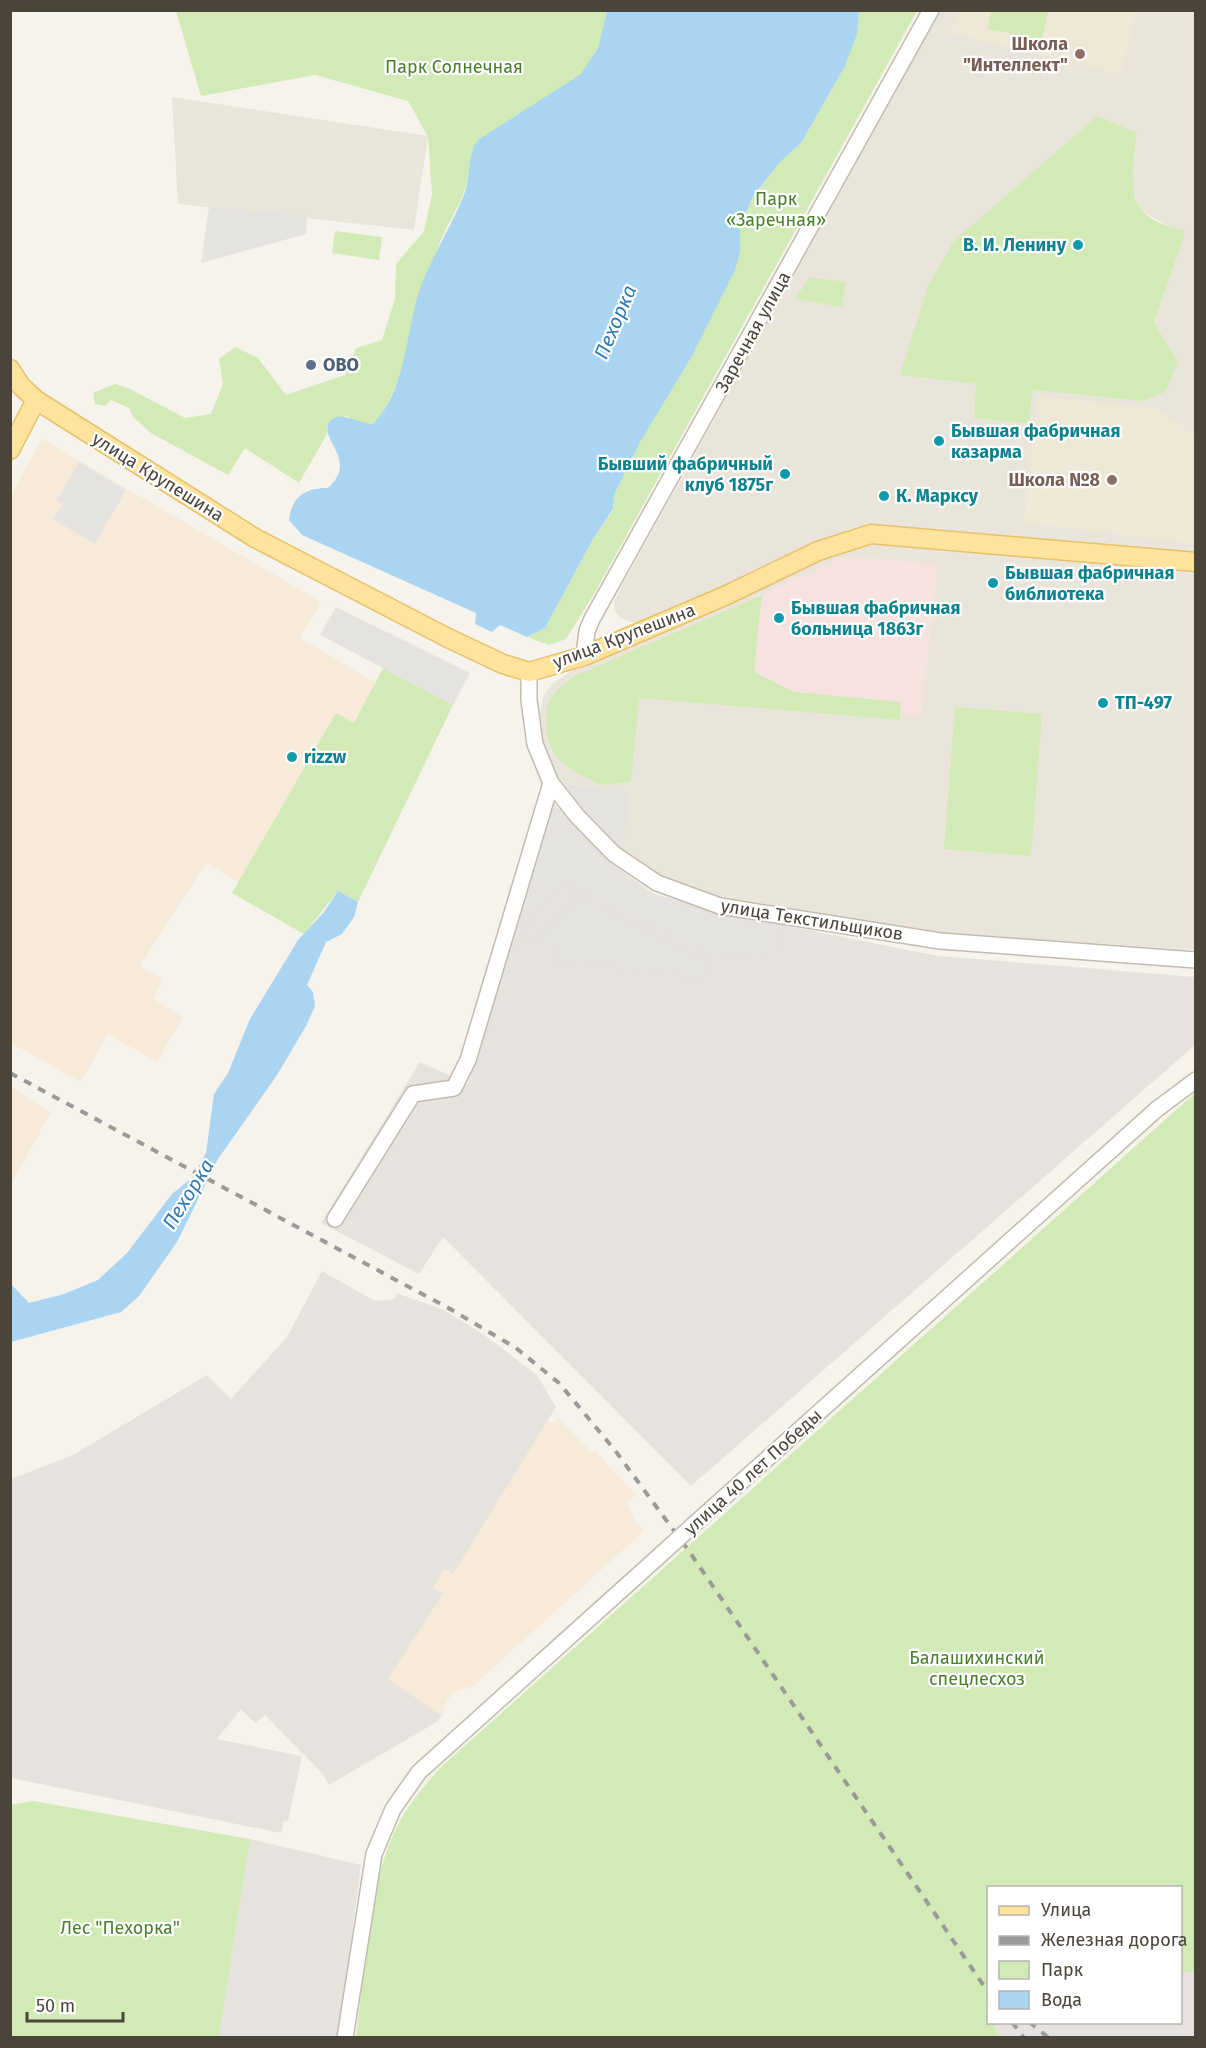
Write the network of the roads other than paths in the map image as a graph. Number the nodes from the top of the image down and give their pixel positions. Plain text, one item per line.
1 (931, 10) edge
2 (10, 369) edge
3 (36, 400) junction
4 (10, 450) edge
5 (1196, 562) edge
6 (584, 656) junction
7 (528, 672) junction
8 (551, 783) junction
9 (1196, 960) edge
10 (1196, 1069) edge
11 (1196, 1080) edge
12 (1157, 1109) junction
13 (335, 1219) dead end
14 (345, 2037) edge

1 - 6 street, Заречная улица
2 - 3 main road, улица Крупешина
3 - 4 main road
3 - 7 main road, улица Крупешина
5 - 6 main road, улица Крупешина
6 - 7 main road, улица Крупешина
7 - 8 street, улица Текстильщиков
8 - 9 street, улица Текстильщиков
8 - 13 street
10 - 12 street, улица 40 лет Победы
11 - 12 street, улица 40 лет Победы
12 - 14 street, улица 40 лет Победы, bridge

